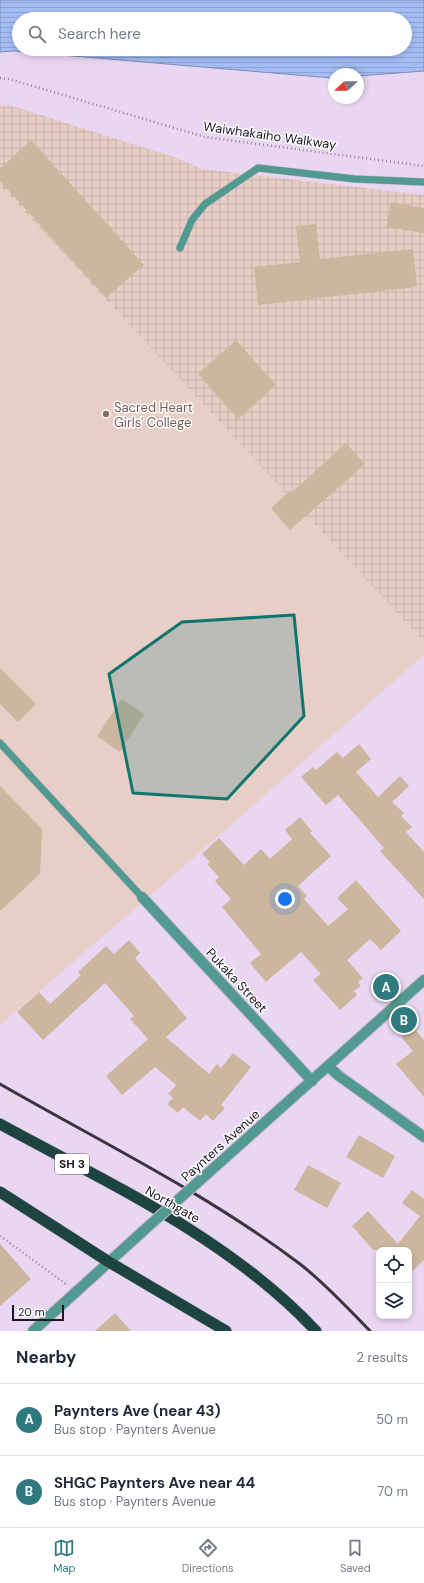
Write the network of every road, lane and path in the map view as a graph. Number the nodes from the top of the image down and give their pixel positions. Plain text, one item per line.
1 (0, 78) edge
2 (424, 166) edge
3 (424, 182) edge
4 (180, 248) dead end
5 (0, 744) edge
6 (142, 897) joint
7 (424, 980) edge
8 (328, 1066) junction
9 (312, 1081) junction
10 (0, 1124) edge
11 (424, 1137) edge
12 (0, 1192) edge
13 (0, 1236) edge
14 (109, 1262) junction
15 (76, 1291) junction
16 (33, 1331) edge
17 (226, 1331) edge
18 (316, 1331) edge

1 - 2 path, Waiwhakaiho Walkway
3 - 4 lane
5 - 6 lane
6 - 9 street, Pukaka Street
7 - 8 street, Paynters Avenue
8 - 9 street, Paynters Avenue
8 - 11 street
9 - 14 street, Paynters Avenue, bridge
10 - 18 highway, Northgate / SH 3
12 - 14 highway
13 - 15 path
14 - 15 street, Paynters Avenue
14 - 17 highway
15 - 16 street, Paynters Avenue

